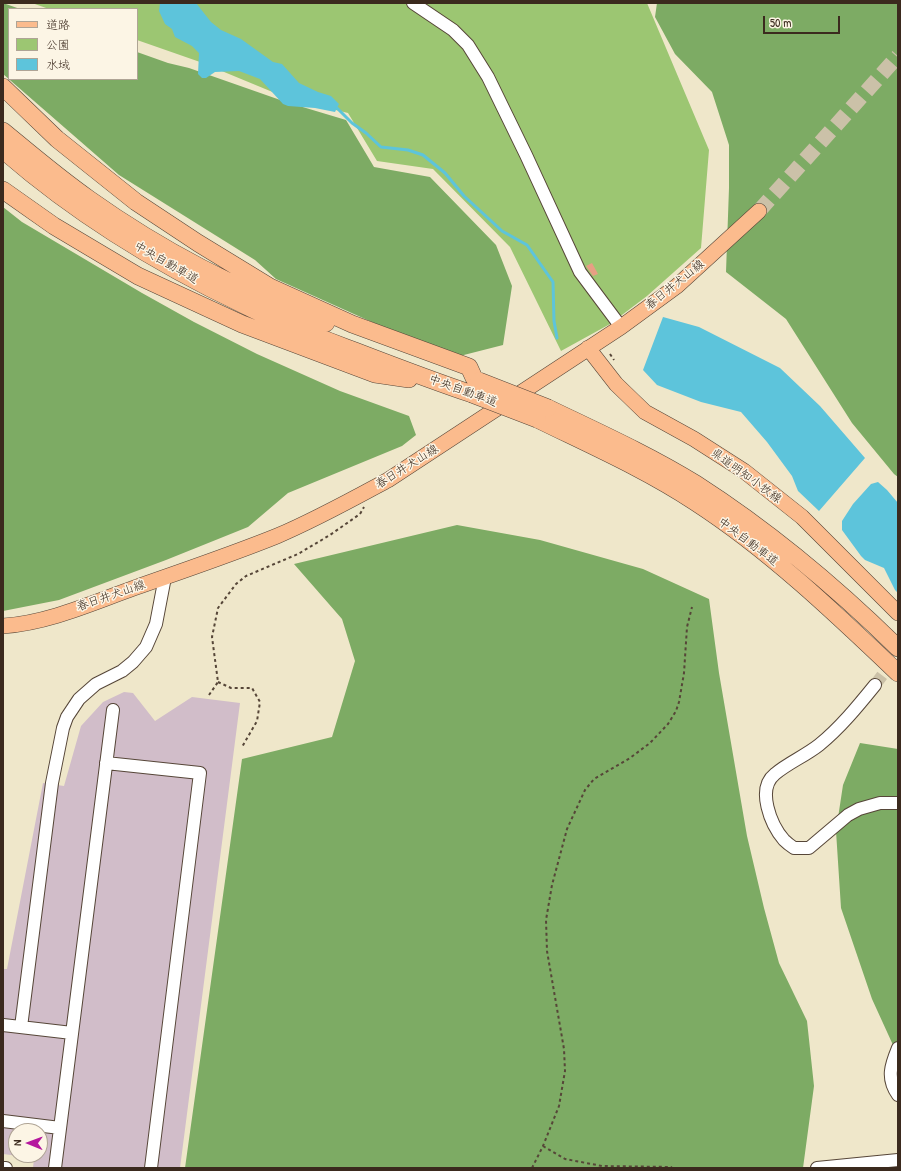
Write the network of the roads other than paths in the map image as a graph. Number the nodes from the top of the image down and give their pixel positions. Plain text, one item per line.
1 (413, 3) edge
2 (3, 87) edge
3 (3, 131) edge
4 (3, 150) edge
5 (3, 190) edge
6 (759, 211) tunnel mouth
7 (621, 327) junction
8 (588, 348) junction
9 (441, 383) junction
10 (475, 384) junction
11 (543, 413) junction
12 (165, 577) junction
13 (898, 613) edge
14 (3, 626) edge
15 (898, 648) edge
16 (898, 673) edge
17 (875, 685) tunnel mouth
18 (113, 710) dead end
19 (106, 763) junction
20 (898, 803) edge
21 (3, 1025) edge
22 (21, 1028) junction
23 (72, 1033) junction
24 (898, 1048) edge
25 (898, 1095) edge
26 (3, 1121) edge
27 (60, 1128) junction
28 (898, 1160) edge
29 (55, 1168) edge
30 (151, 1168) edge
31 (817, 1168) edge

1 - 7 street
2 - 10 highway
3 - 10 highway, 中央自動車道
4 - 9 highway, 中央自動車道
5 - 9 highway
6 - 7 main road, 春日井犬山線
7 - 8 main road, 春日井犬山線
8 - 12 main road, 春日井犬山線
8 - 13 main road, 県道明知小牧線
9 - 10 highway, 中央自動車道
10 - 11 highway, 中央自動車道, bridge
11 - 15 highway, 中央自動車道
11 - 16 highway, 中央自動車道
12 - 14 main road, 春日井犬山線
12 - 22 street
17 - 20 street
18 - 19 street
19 - 23 street
19 - 30 street
21 - 22 street
22 - 23 street
23 - 27 street
24 - 25 street
26 - 27 street
27 - 29 street
28 - 31 street

